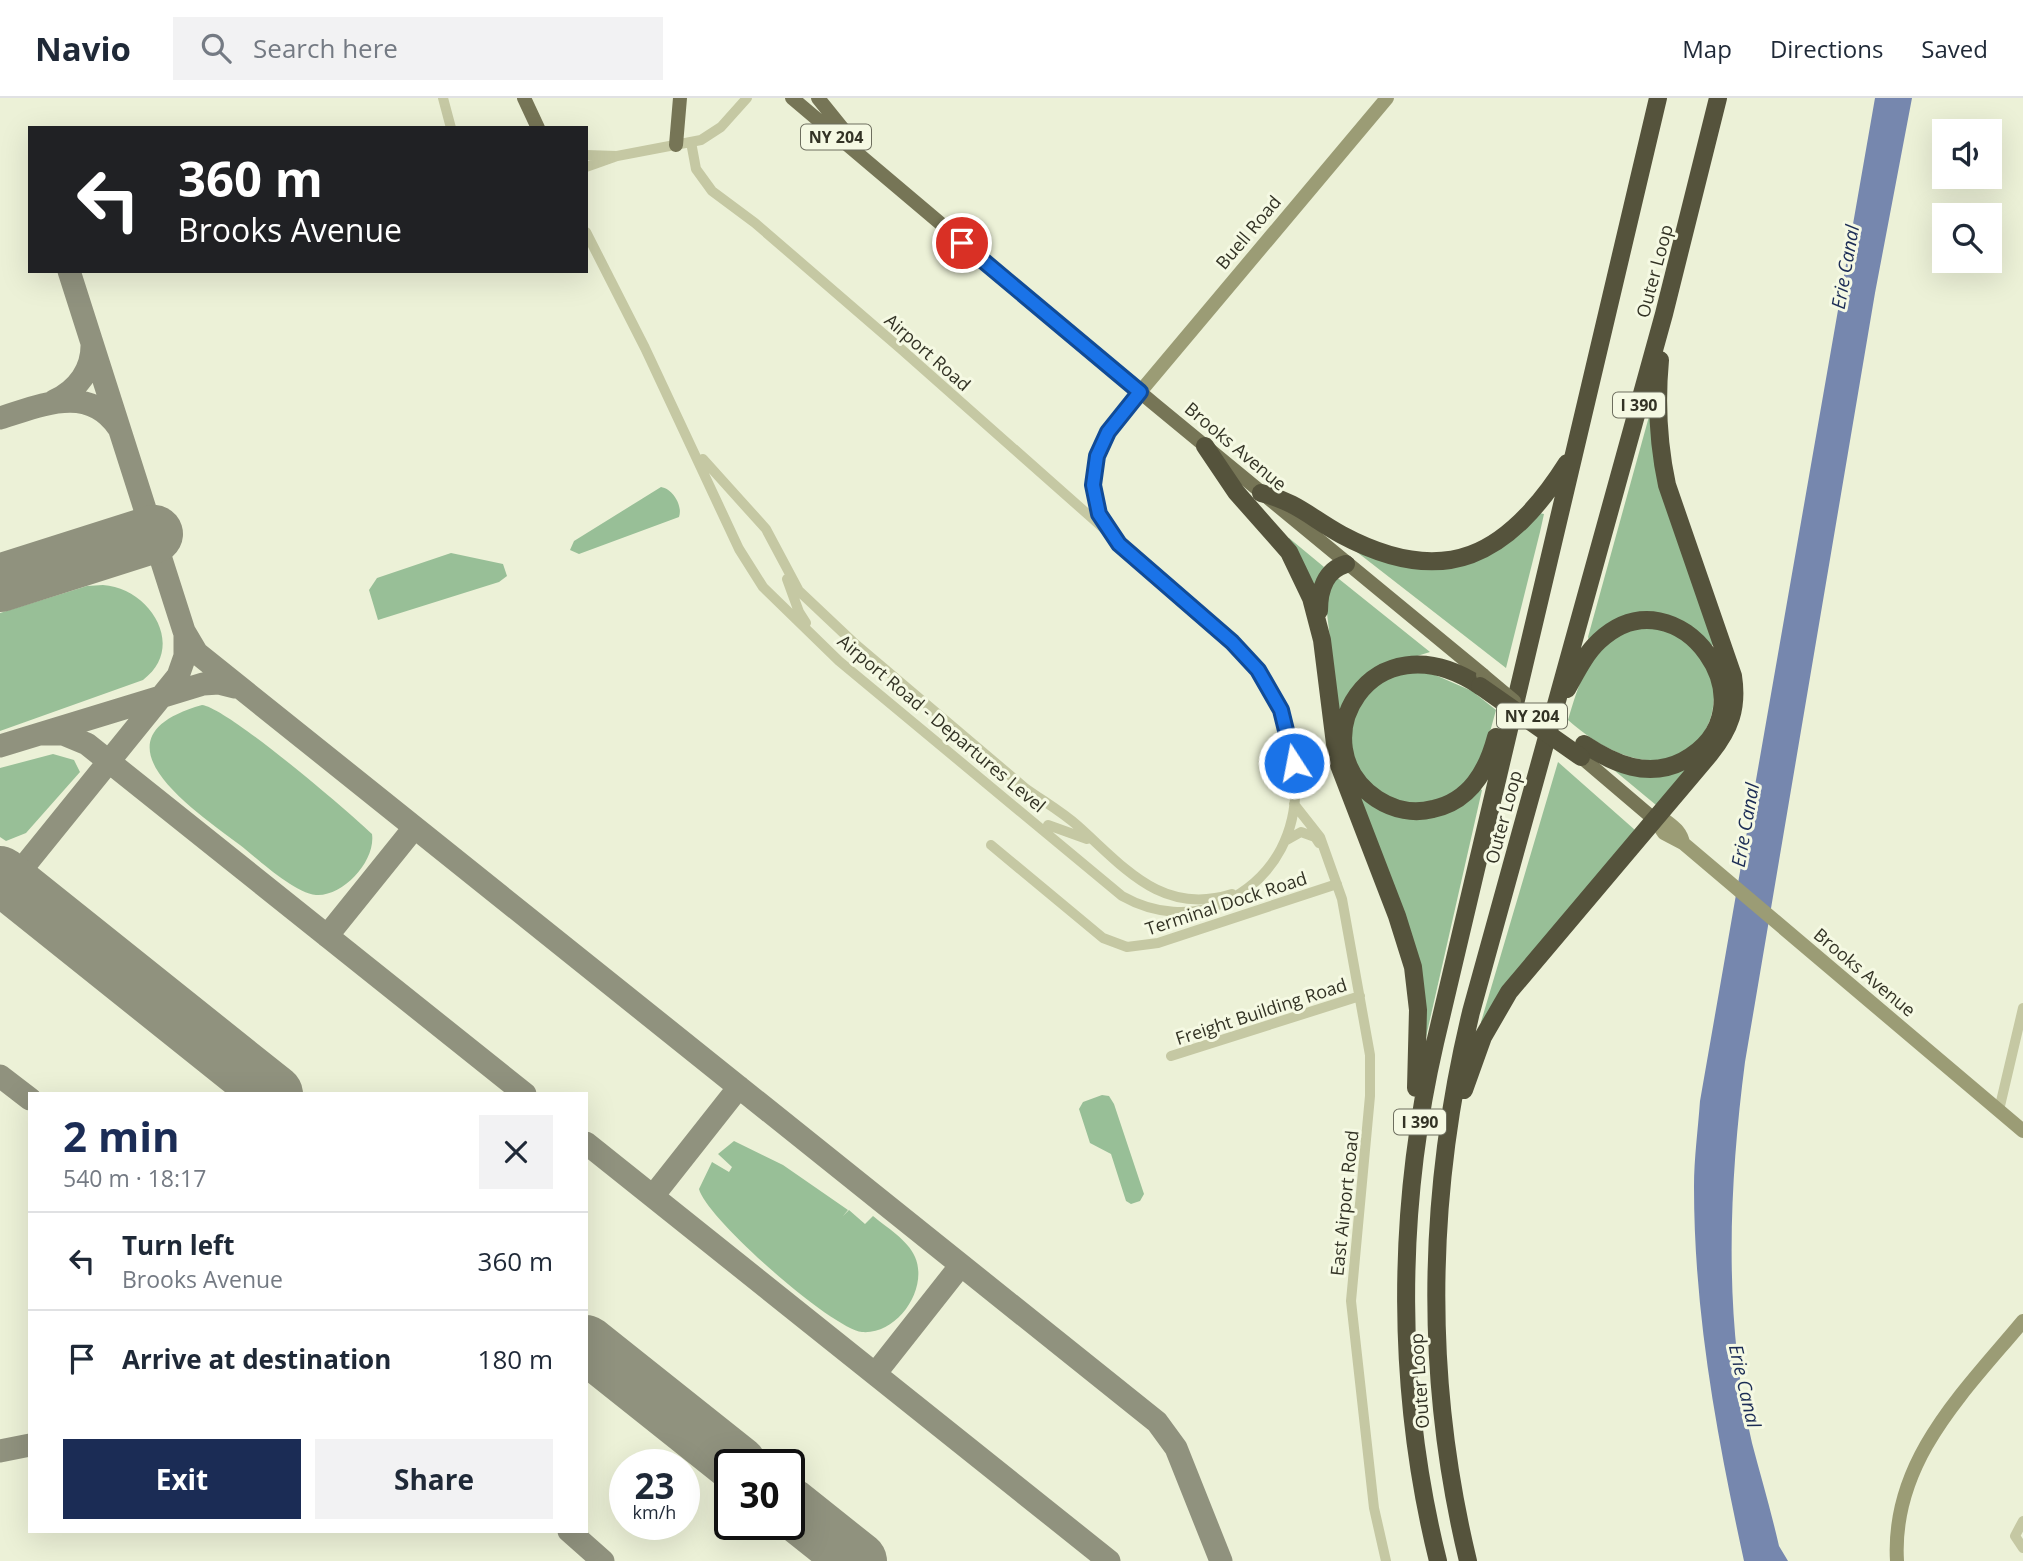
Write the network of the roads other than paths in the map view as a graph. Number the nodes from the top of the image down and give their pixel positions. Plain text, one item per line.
1 (443, 98) edge
2 (524, 98) edge
3 (680, 98) edge
4 (747, 98) edge
5 (792, 98) edge
6 (818, 98) edge
7 (1387, 98) edge
8 (1658, 98) edge
9 (1718, 98) edge
10 (450, 126) edge
11 (537, 126) edge
12 (683, 144) junction
13 (588, 155) edge
14 (617, 156) junction
15 (588, 166) edge
16 (880, 175) junction
17 (588, 236) edge
18 (1664, 314) junction
19 (1140, 392) junction
20 (690, 442) junction
21 (1205, 446) junction
22 (1574, 451) junction
23 (1261, 493) junction
24 (1119, 544) junction
25 (780, 559) junction
26 (1346, 564) junction
27 (808, 628) junction
28 (1322, 640) junction
29 (1481, 681) junction
30 (1518, 690) junction
31 (1554, 711) junction
32 (1582, 750) junction
33 (1294, 804) junction
34 (1656, 820) junction
35 (1046, 827) junction
36 (1285, 841) junction
37 (991, 845) dead end
38 (1325, 851) junction
39 (1110, 856) junction
40 (1252, 884) junction
41 (1337, 884) junction
42 (1360, 996) junction
43 (2023, 1008) edge
44 (1171, 1056) dead end
45 (1999, 1110) junction
46 (2023, 1131) edge
47 (1410, 1197) junction
48 (1438, 1214) junction
49 (2023, 1321) edge
50 (2023, 1521) edge
51 (2023, 1548) edge
52 (1386, 1561) edge
53 (1438, 1561) edge
54 (1468, 1561) edge
55 (1897, 1561) edge

1 - 10 street
2 - 11 main road
3 - 12 main road
4 - 12 street
5 - 16 main road, Brooks Avenue / NY 204
6 - 16 main road
7 - 19 street, Buell Road
8 - 22 highway, Outer Loop / I 390
9 - 18 highway, Outer Loop / I 390
12 - 14 street
12 - 24 street, Airport Road
13 - 14 street
14 - 15 street
16 - 19 main road, Brooks Avenue / NY 204
17 - 20 street
18 - 31 highway, Outer Loop / I 390
18 - 34 highway
19 - 21 main road, Brooks Avenue / NY 204
19 - 24 street, Airport Road
20 - 25 street
20 - 27 street, Airport Road - Departures Level
21 - 23 main road, Brooks Avenue / NY 204
21 - 28 highway
22 - 23 highway
22 - 30 highway, Outer Loop / I 390
23 - 26 main road, Brooks Avenue / NY 204
24 - 33 street, Airport Road
25 - 27 street
25 - 39 street
26 - 28 highway
26 - 29 main road, Brooks Avenue / NY 204
27 - 35 street, Airport Road - Departures Level
28 - 47 highway
29 - 30 highway
29 - 32 highway, bridge
30 - 47 highway, Outer Loop / I 390
31 - 32 highway
31 - 48 highway, Outer Loop / I 390
32 - 34 main road, Brooks Avenue
33 - 36 street, Airport Road
33 - 38 street, East Airport Road
34 - 45 street, Brooks Avenue
34 - 48 highway
35 - 39 street
35 - 40 street, Airport Road - Departures Level
36 - 38 street
36 - 40 street, Airport Road
37 - 41 street, Terminal Dock Road
38 - 41 street, East Airport Road
39 - 40 street
41 - 42 street, East Airport Road
42 - 44 street, Freight Building Road
42 - 52 street, East Airport Road
43 - 45 street
45 - 46 street, Brooks Avenue
47 - 53 highway, Outer Loop / I 390
48 - 54 highway, Outer Loop / I 390
49 - 55 street
50 - 51 street

